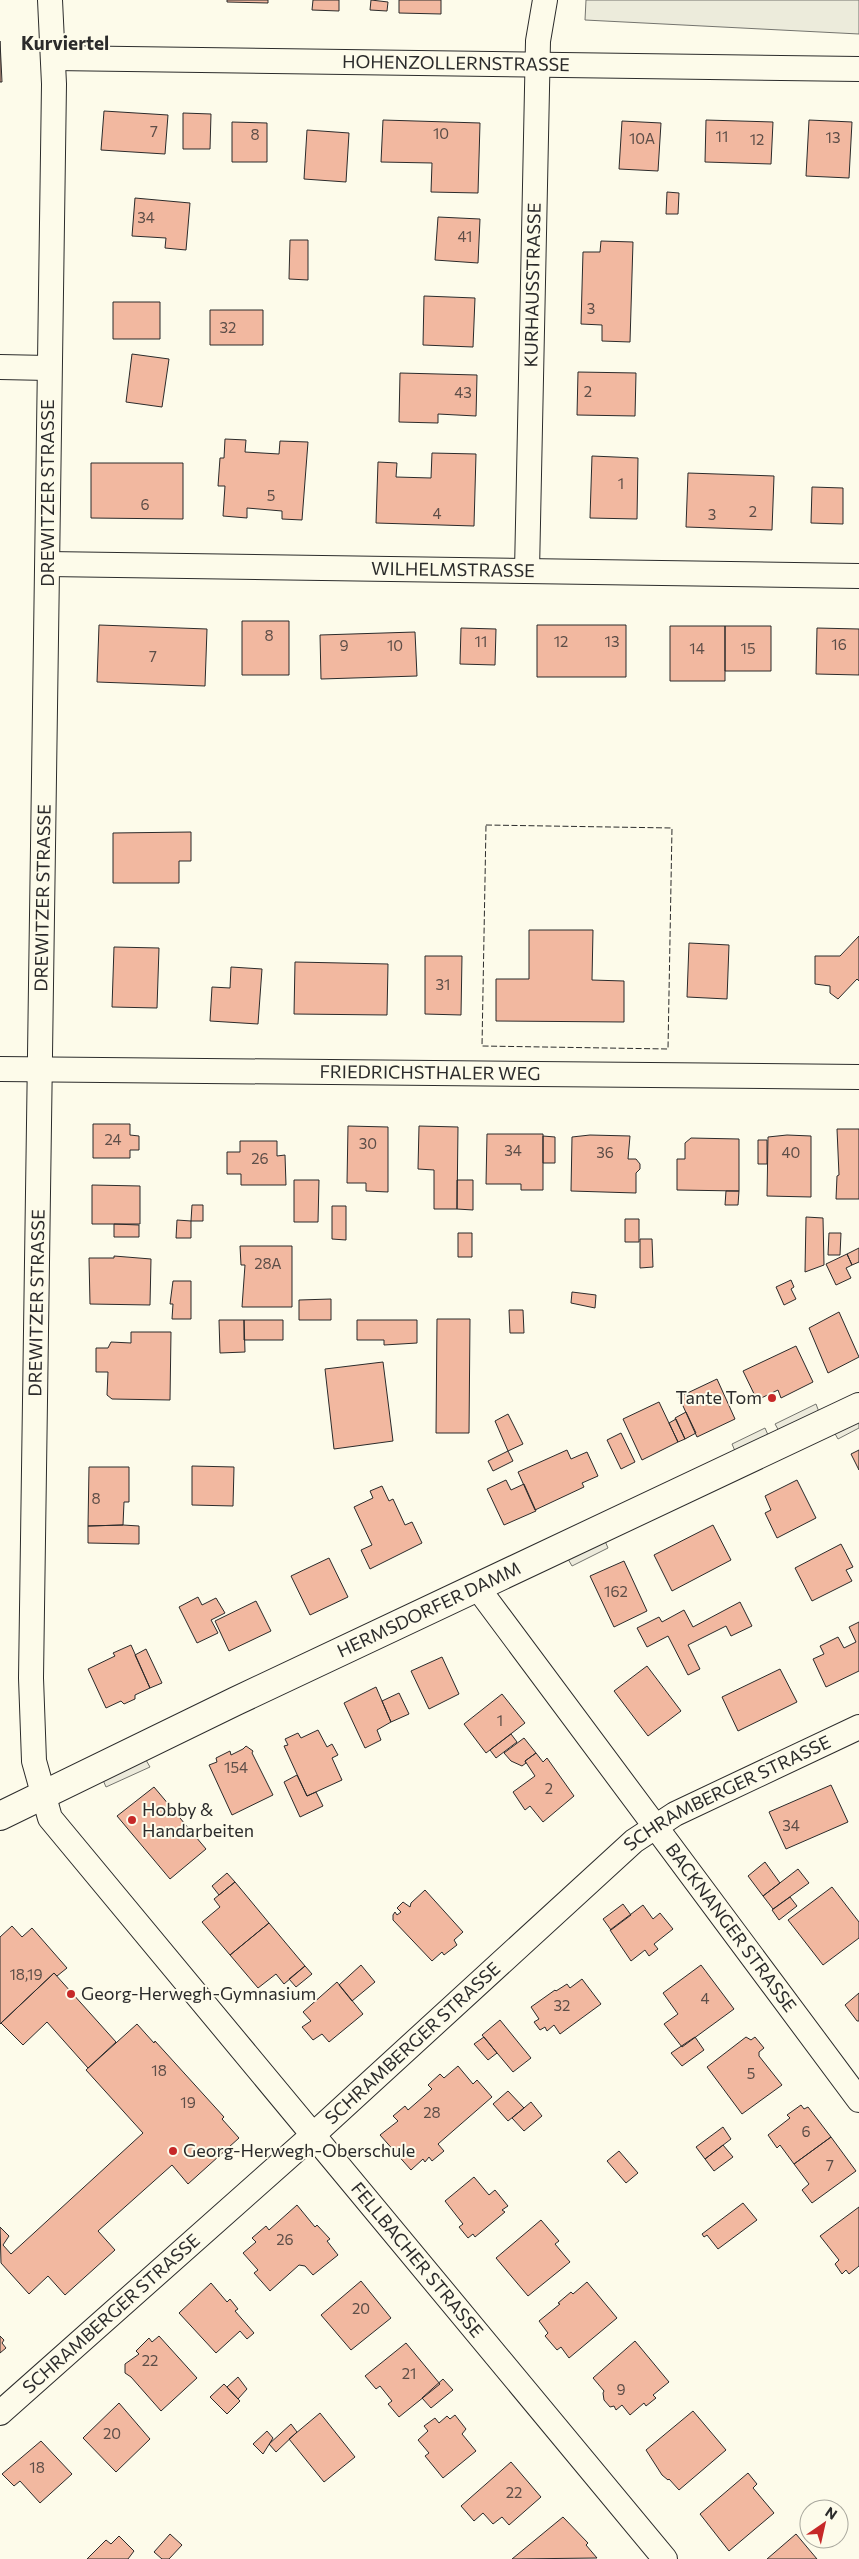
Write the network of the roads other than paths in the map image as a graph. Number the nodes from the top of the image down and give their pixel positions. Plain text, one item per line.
1 (50, 0) edge
2 (545, 0) edge
3 (54, 58) junction
4 (537, 64) junction
5 (859, 69) edge
6 (0, 367) edge
7 (48, 368) junction
8 (48, 564) junction
9 (528, 571) junction
10 (859, 576) edge
11 (0, 1069) edge
12 (40, 1069) junction
13 (859, 1077) edge
14 (859, 1407) edge
15 (477, 1587) junction
16 (859, 1727) edge
17 (42, 1795) junction
18 (0, 1816) edge
19 (655, 1827) junction
20 (859, 2100) edge
21 (313, 2135) junction
22 (0, 2413) edge
23 (665, 2559) edge

1 - 3 street, DREWITZER STRASSE
2 - 4 street, KURHAUSSTRASSE
3 - 4 street, HOHENZOLLERNSTRASSE
3 - 7 street, DREWITZER STRASSE
4 - 5 street, HOHENZOLLERNSTRASSE
4 - 9 street, KURHAUSSTRASSE
6 - 7 street
7 - 8 street, DREWITZER STRASSE
8 - 9 street, WILHELMSTRASSE
8 - 12 street, DREWITZER STRASSE
9 - 10 street, WILHELMSTRASSE
11 - 12 street, FRIEDRICHSTHALER WEG
12 - 13 street, FRIEDRICHSTHALER WEG
12 - 17 street, DREWITZER STRASSE
14 - 15 main road, HERMSDORFER DAMM
15 - 17 main road, HERMSDORFER DAMM
15 - 19 street, BACKNANGER STRASSE
16 - 19 street, SCHRAMBERGER STRASSE
17 - 18 main road, HERMSDORFER DAMM
17 - 21 street, FELLBACHER STRASSE
19 - 20 street, BACKNANGER STRASSE
19 - 21 street, SCHRAMBERGER STRASSE
21 - 22 street, SCHRAMBERGER STRASSE
21 - 23 street, FELLBACHER STRASSE

